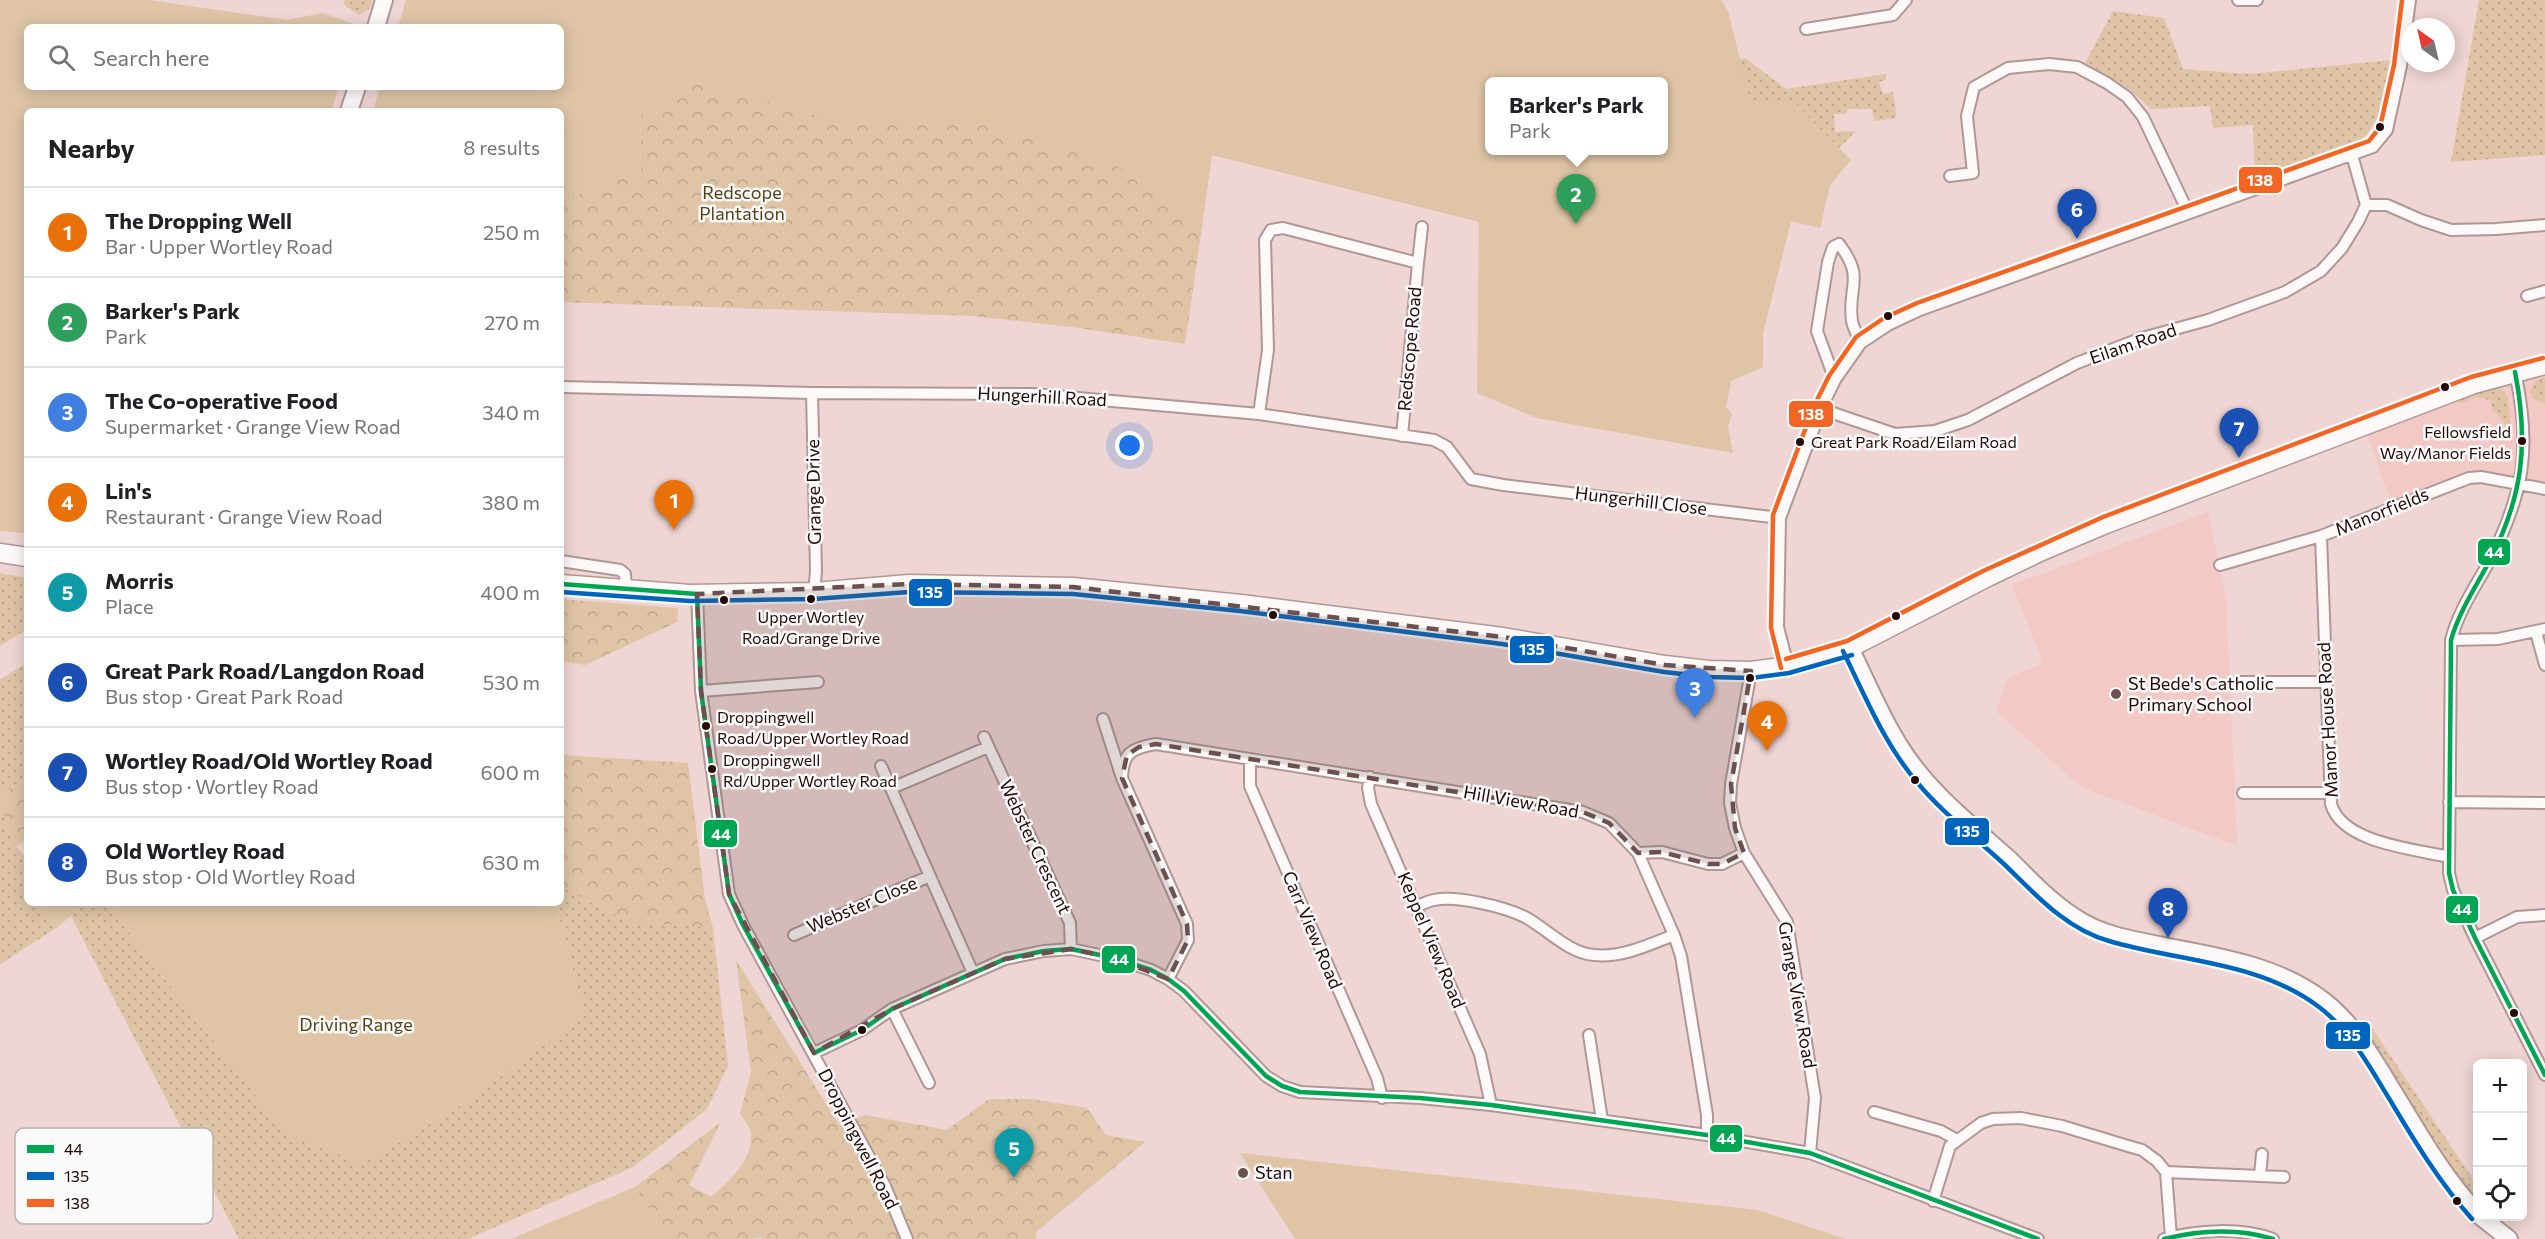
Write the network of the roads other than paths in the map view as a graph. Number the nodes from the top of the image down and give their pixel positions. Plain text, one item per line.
1 (384, 0) edge
2 (1906, 0) edge
3 (2238, 0) edge
4 (2257, 0) edge
5 (2410, 0) edge
6 (376, 24) edge
7 (1806, 29) dead end
8 (356, 90) edge
9 (350, 108) edge
10 (2352, 155) junction
11 (1950, 176) dead end
12 (2366, 205) junction
13 (2188, 212) junction
14 (2545, 225) edge
15 (1422, 227) dead end
16 (1418, 263) junction
17 (2545, 291) edge
18 (2527, 296) dead end
19 (1861, 343) junction
20 (2545, 365) edge
21 (2515, 372) junction
22 (1835, 380) junction
23 (564, 387) edge
24 (812, 393) junction
25 (1821, 409) junction
26 (1259, 414) junction
27 (1402, 436) junction
28 (1503, 485) joint
29 (2520, 486) junction
30 (2545, 489) edge
31 (1780, 518) junction
32 (2321, 536) junction
33 (0, 553) edge
34 (24, 557) edge
35 (564, 561) edge
36 (2220, 565) dead end
37 (564, 584) edge
38 (626, 589) junction
39 (814, 592) junction
40 (697, 594) junction
41 (2540, 631) edge
42 (2451, 640) junction
43 (1850, 648) junction
44 (2545, 665) edge
45 (1788, 666) junction
46 (1751, 670) junction
47 (818, 682) dead end
48 (2237, 682) dead end
49 (2325, 682) junction
50 (701, 691) junction
51 (1103, 719) dead end
52 (1250, 760) junction
53 (881, 766) dead end
54 (1370, 777) junction
55 (1122, 778) junction
56 (892, 788) junction
57 (2243, 793) dead end
58 (2331, 793) junction
59 (2449, 802) junction
60 (2545, 803) edge
61 (1638, 853) junction
62 (1744, 853) junction
63 (2449, 857) junction
64 (930, 876) junction
65 (1417, 906) junction
66 (2545, 915) edge
67 (794, 935) dead end
68 (1674, 935) junction
69 (2475, 938) junction
70 (1071, 949) junction
71 (973, 973) junction
72 (1168, 979) junction
73 (892, 1009) junction
74 (1588, 1035) dead end
75 (814, 1053) junction
76 (2545, 1075) edge
77 (929, 1083) dead end
78 (1382, 1098) junction
79 (1491, 1105) junction
80 (1880, 1111) dead end
81 (1602, 1120) junction
82 (1707, 1135) junction
83 (1957, 1140) junction
84 (1810, 1153) junction
85 (2262, 1154) dead end
86 (2166, 1172) junction
87 (2260, 1176) junction
88 (2284, 1177) dead end
89 (1933, 1201) junction
90 (2473, 1208) edge
91 (2486, 1221) edge
92 (2168, 1238) edge
93 (907, 1239) edge
94 (2038, 1239) edge
95 (2273, 1239) edge
96 (2509, 1239) edge

1 - 6 street
2 - 7 street
3 - 4 street
5 - 10 street
8 - 9 street
10 - 12 street
10 - 13 street
11 - 13 street
12 - 14 street
12 - 25 street, Eilam Road
13 - 19 street
15 - 16 street, Redscope Road
16 - 26 street, Redscope Road
16 - 27 street, Redscope Road
17 - 18 street
19 - 22 street
19 - 22 street
20 - 21 main road
21 - 29 street
21 - 43 main road
22 - 25 street
23 - 24 street, Hungerhill Road
24 - 26 street, Hungerhill Road
24 - 39 street, Grange Drive
25 - 31 street
26 - 27 street, Hungerhill Road
27 - 28 street, Hungerhill Road
28 - 31 street, Hungerhill Close
29 - 30 street, Manorfields
29 - 32 street, Manorfields
29 - 42 street
31 - 45 street
32 - 36 street, Manorfields
32 - 49 street, Manor House Road
33 - 34 main road
35 - 38 street
37 - 38 main road
38 - 40 main road
39 - 40 main road
39 - 46 main road
40 - 50 street, Droppingwell Road
41 - 42 street
41 - 44 street
42 - 59 street
43 - 45 main road
43 - 90 street
45 - 46 main road
46 - 62 street, Grange View Road
47 - 50 street
48 - 49 street
49 - 58 street, Manor House Road
50 - 75 street, Droppingwell Road
51 - 55 street
52 - 54 street, Hill View Road
52 - 55 street, Hill View Road
52 - 78 street, Carr View Road
53 - 56 street
54 - 61 street, Hill View Road
54 - 65 street, Keppel View Road
55 - 72 street
56 - 64 street
56 - 70 street, Webster Crescent
57 - 58 street
58 - 63 street, Manor House Road
59 - 60 street
59 - 63 street
61 - 62 street
61 - 68 street, Hill View Road
62 - 84 street, Grange View Road
63 - 69 street
64 - 67 street, Webster Close
64 - 71 street
65 - 68 street
65 - 79 street, Keppel View Road
66 - 69 street
68 - 82 street, Hill View Road
69 - 76 street
70 - 71 street
70 - 72 street
71 - 73 street
72 - 78 street
73 - 75 street
73 - 77 street
74 - 81 street
75 - 93 street, Droppingwell Road
78 - 79 street
79 - 81 street
80 - 83 street
81 - 82 street
82 - 84 street
83 - 86 street
83 - 89 street
84 - 89 street
85 - 87 street
86 - 87 street
86 - 92 street
87 - 88 street
89 - 94 street
91 - 96 street
92 - 95 street

